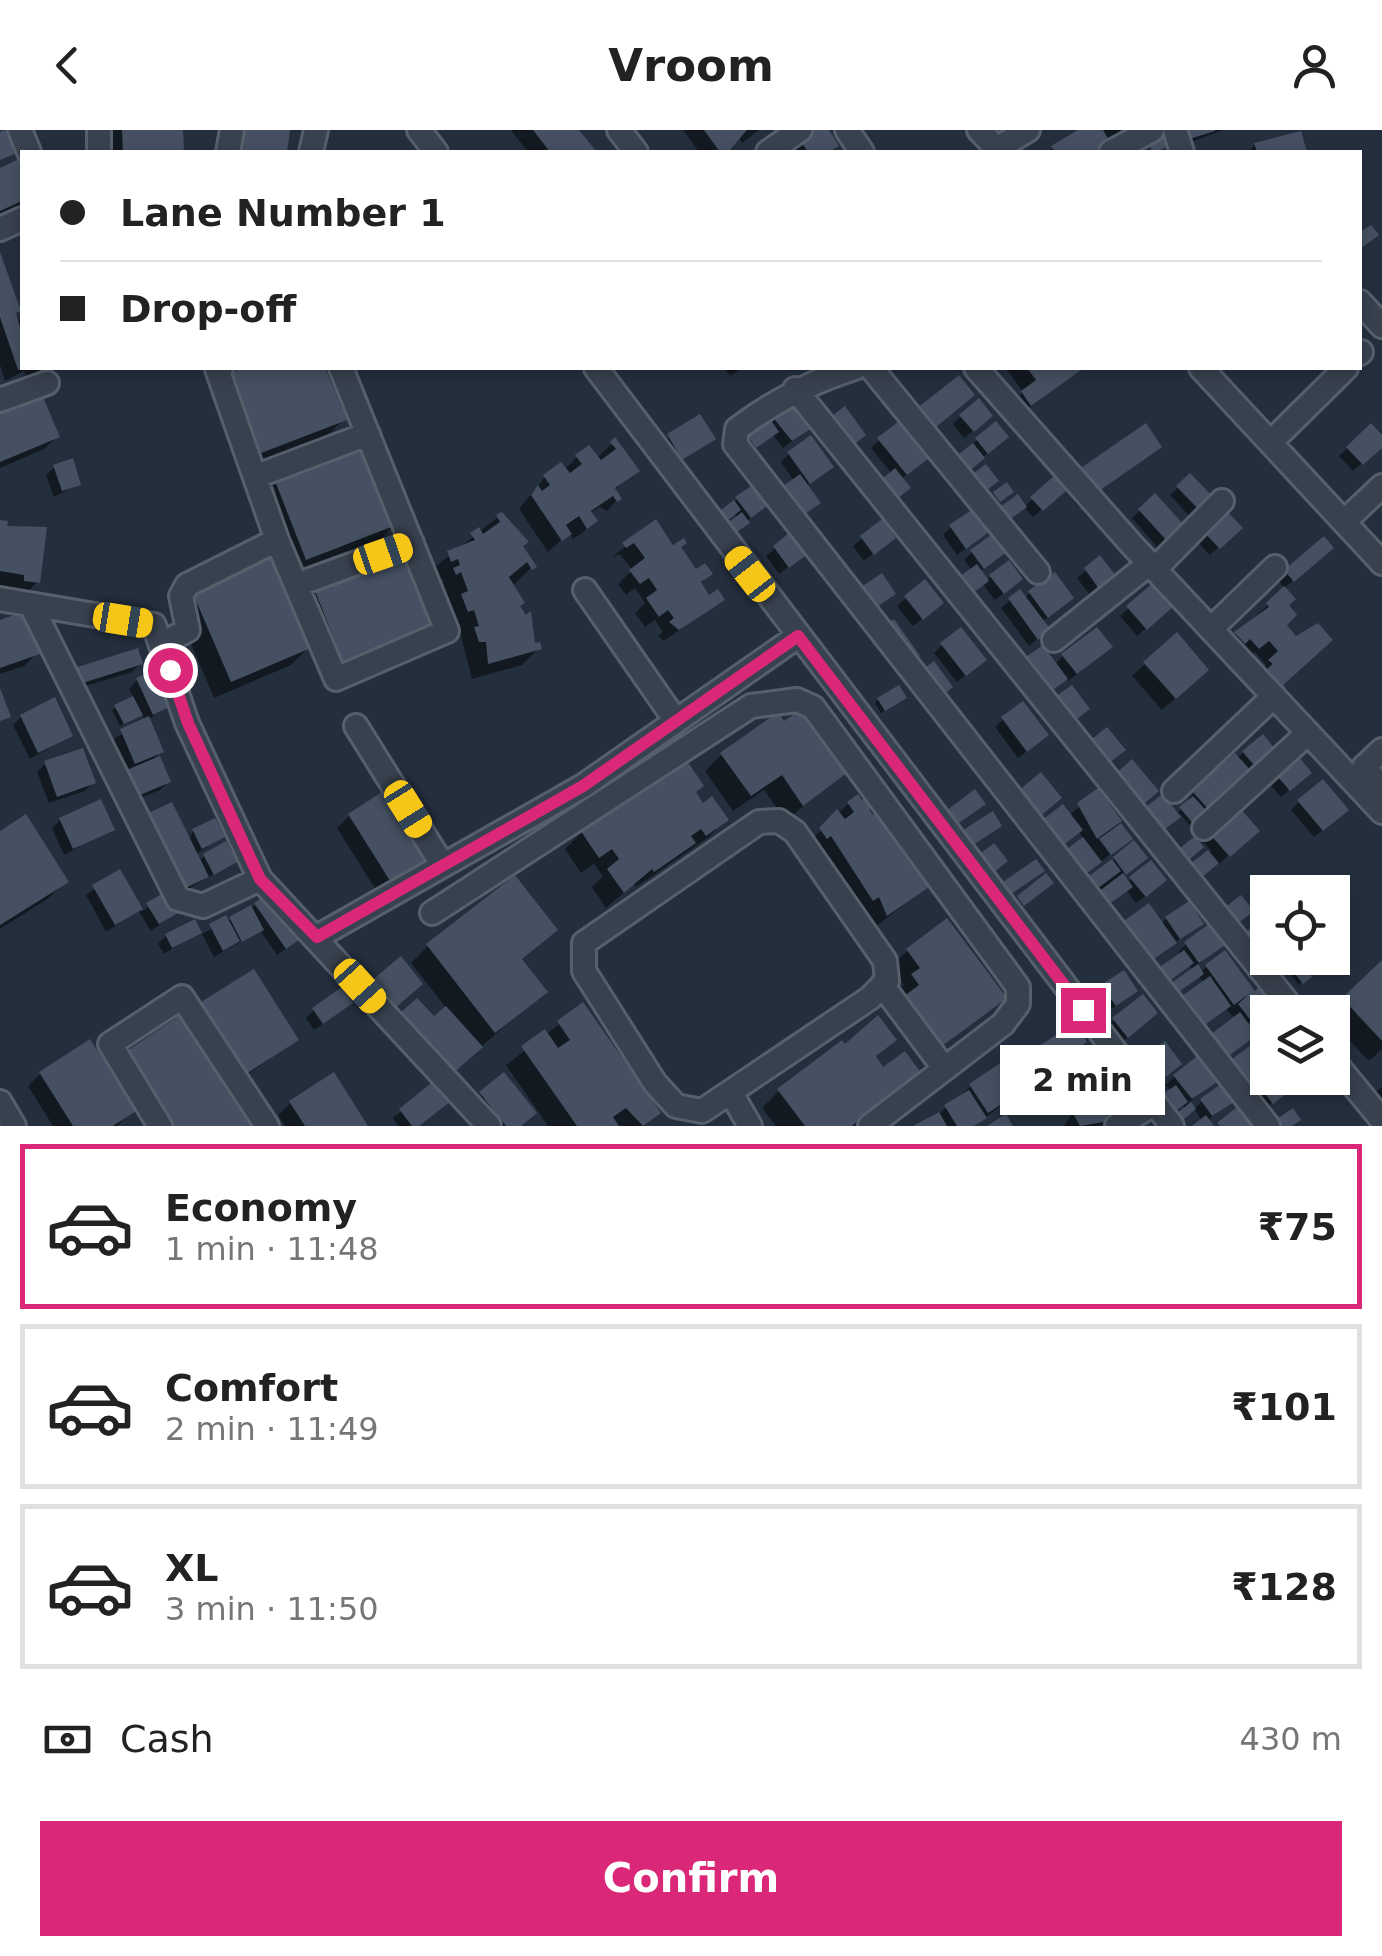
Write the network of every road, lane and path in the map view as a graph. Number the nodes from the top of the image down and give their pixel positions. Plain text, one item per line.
1 (419, 130) edge
2 (618, 130) edge
3 (979, 130) edge
4 (1028, 130) edge
5 (1152, 130) edge
6 (796, 131) edge
7 (434, 150) edge
8 (634, 150) edge
9 (771, 150) edge
10 (998, 150) edge
11 (1115, 150) edge
12 (1362, 304) edge
13 (1382, 326) edge
14 (216, 370) edge
15 (342, 370) edge
16 (598, 370) edge
17 (849, 370) edge
18 (873, 370) edge
19 (978, 370) edge
20 (1204, 370) edge
21 (1344, 370) edge
22 (47, 383) dead end
23 (796, 389) junction
24 (0, 400) edge
25 (368, 434) junction
26 (1272, 442) junction
27 (256, 476) junction
28 (1382, 486) edge
29 (1222, 500) dead end
30 (1346, 520) junction
31 (277, 540) junction
32 (412, 544) junction
33 (1382, 563) edge
34 (1152, 567) junction
35 (1275, 567) dead end
36 (1038, 572) dead end
37 (296, 584) junction
38 (585, 590) dead end
39 (0, 598) edge
40 (31, 605) junction
41 (1212, 629) junction
42 (798, 636) junction
43 (1054, 640) dead end
44 (162, 644) junction
45 (1274, 696) junction
46 (676, 721) junction
47 (356, 726) dead end
48 (1308, 734) junction
49 (1382, 750) edge
50 (1382, 787) edge
51 (1174, 791) dead end
52 (1382, 812) edge
53 (1204, 828) dead end
54 (442, 864) junction
55 (260, 879) junction
56 (432, 912) dead end
57 (317, 937) junction
58 (882, 986) junction
59 (1281, 995) edge
60 (944, 1068) junction
61 (1350, 1081) edge
62 (731, 1093) junction
63 (0, 1102) edge
64 (1154, 1104) junction
65 (1382, 1120) edge
66 (14, 1126) edge
67 (160, 1126) edge
68 (266, 1126) edge
69 (488, 1126) edge
70 (750, 1126) edge
71 (870, 1126) edge
72 (1117, 1126) edge
73 (1172, 1126) edge
74 (1268, 1126) edge

1 - 7 street
2 - 8 street
3 - 10 street
4 - 10 street
5 - 11 street
6 - 9 street
12 - 13 street
14 - 27 street
15 - 25 street
16 - 42 street
17 - 23 street
18 - 36 street
19 - 34 street
20 - 26 street
21 - 26 street
22 - 24 street
23 - 59 street
23 - 74 street
25 - 27 street
25 - 32 street
26 - 30 street
27 - 31 street
28 - 30 street
29 - 34 street
30 - 33 street
31 - 37 street
31 - 44 street
32 - 37 street
32 - 37 street
34 - 41 street
34 - 43 street
35 - 41 street
38 - 46 street
39 - 40 street
40 - 44 street
40 - 55 street
41 - 45 street
42 - 46 street
42 - 64 street
44 - 55 street
45 - 48 street
45 - 51 street
46 - 54 street
47 - 54 street
48 - 52 street
48 - 53 street
49 - 50 street
54 - 57 street
55 - 57 street
56 - 60 street
57 - 69 street
58 - 60 street
58 - 62 street
58 - 62 street
60 - 71 street
61 - 65 street
62 - 70 street
63 - 66 street
64 - 72 street
64 - 73 street
67 - 68 street

